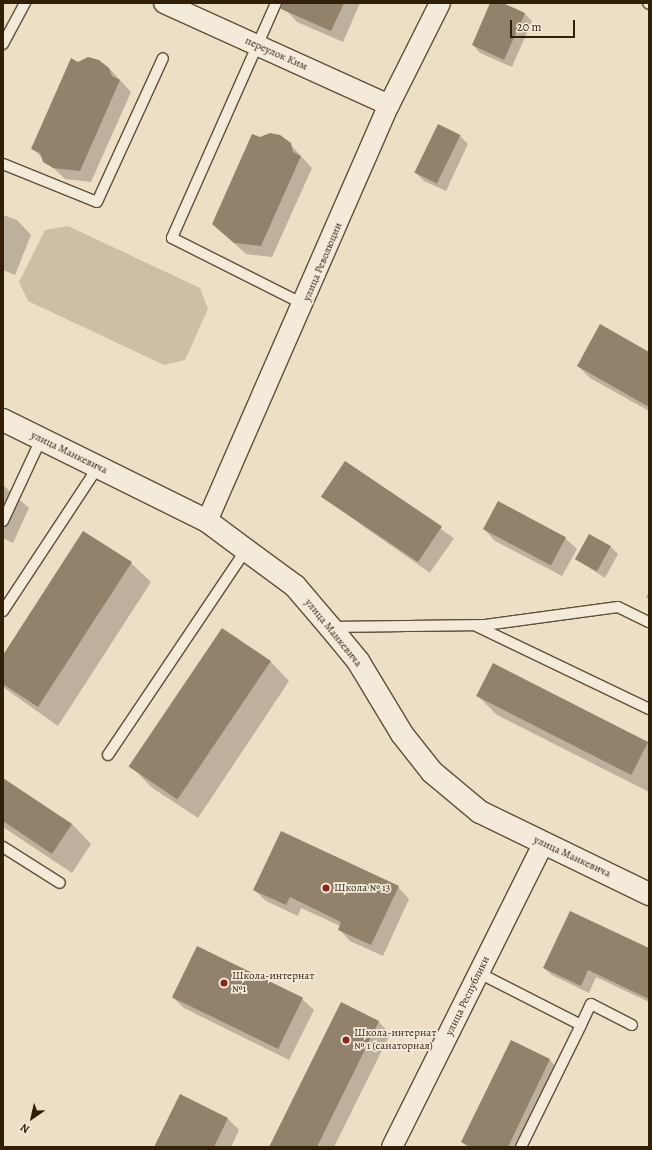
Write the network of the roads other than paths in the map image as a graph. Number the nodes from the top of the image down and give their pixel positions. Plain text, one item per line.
1 (25, 3) edge
2 (164, 3) edge
3 (276, 3) edge
4 (440, 3) edge
5 (3, 44) edge
6 (258, 46) junction
7 (163, 58) dead end
8 (389, 104) junction
9 (3, 164) edge
10 (305, 305) junction
11 (3, 420) edge
12 (41, 439) junction
13 (98, 467) junction
14 (3, 521) edge
15 (207, 521) junction
16 (246, 550) junction
17 (3, 611) edge
18 (649, 622) edge
19 (474, 625) junction
20 (330, 627) junction
21 (649, 709) edge
22 (108, 755) dead end
23 (543, 844) junction
24 (3, 847) edge
25 (60, 884) dead end
26 (649, 894) edge
27 (479, 973) junction
28 (581, 1025) junction
29 (632, 1025) dead end
30 (392, 1147) edge
31 (521, 1147) edge

1 - 5 lane
2 - 6 street, переулок Ким
3 - 6 lane
4 - 8 street, улица Революции
6 - 8 street, переулок Ким
6 - 10 lane
7 - 9 lane
8 - 10 street, улица Революции
10 - 15 street, улица Революции
11 - 12 street, улица Манкевича
12 - 13 street, улица Манкевича
12 - 14 lane
13 - 15 street, улица Манкевича
13 - 17 lane
15 - 16 street, улица Манкевича
16 - 20 street, улица Манкевича
16 - 22 lane
18 - 19 lane
19 - 20 lane
19 - 21 lane
20 - 23 street, улица Манкевича
23 - 26 street, улица Манкевича
23 - 27 street, улица Республики
24 - 25 lane
27 - 28 lane
27 - 30 street, улица Республики
28 - 29 lane
28 - 31 lane

